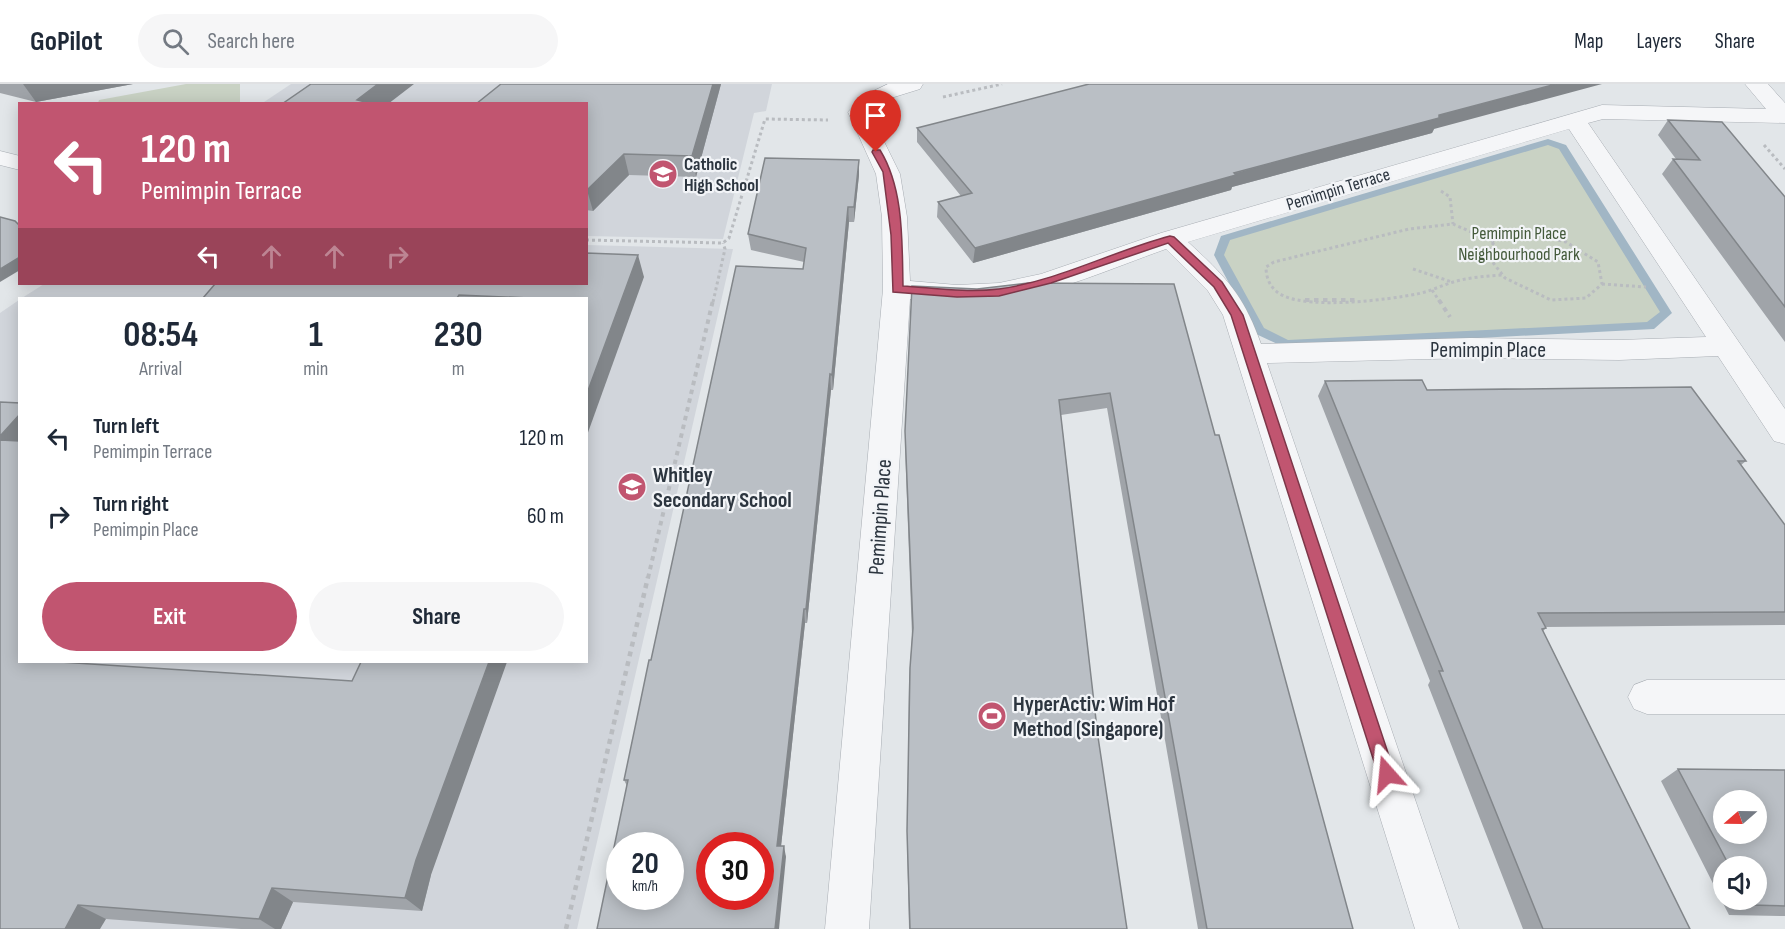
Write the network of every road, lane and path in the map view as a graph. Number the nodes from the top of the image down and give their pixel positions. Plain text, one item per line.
1 (912, 84) edge
2 (1756, 84) edge
3 (860, 116) junction
4 (1785, 116) edge
5 (1574, 118) junction
6 (0, 143) edge
7 (18, 148) edge
8 (0, 158) edge
9 (18, 162) edge
10 (1170, 239) junction
11 (588, 240) edge
12 (1494, 242) junction
13 (723, 243) junction
14 (1413, 269) dead end
15 (1502, 275) junction
16 (1452, 283) junction
17 (1602, 284) junction
18 (1627, 287) dead end
19 (897, 289) junction
20 (1432, 290) junction
21 (1446, 313) dead end
22 (1727, 346) junction
23 (1249, 354) junction
24 (1785, 433) edge
25 (1647, 696) dead end
26 (1785, 697) edge
27 (566, 929) edge
28 (847, 929) edge
29 (1437, 929) edge

1 - 3 street
2 - 4 street
3 - 13 path
3 - 19 street, Pemimpin Place
4 - 5 street, Pemimpin Terrace
5 - 10 street, Pemimpin Terrace
5 - 22 street
6 - 7 street
8 - 9 street
10 - 19 street, Pemimpin Terrace
10 - 23 street
11 - 13 path
12 - 15 path
12 - 17 path
12 - 20 path
13 - 27 path
14 - 16 path
15 - 16 path
15 - 17 path
16 - 20 path
17 - 18 path
19 - 28 street, Pemimpin Place
20 - 21 path
22 - 23 street, Pemimpin Place
22 - 24 street
23 - 29 street
25 - 26 street

